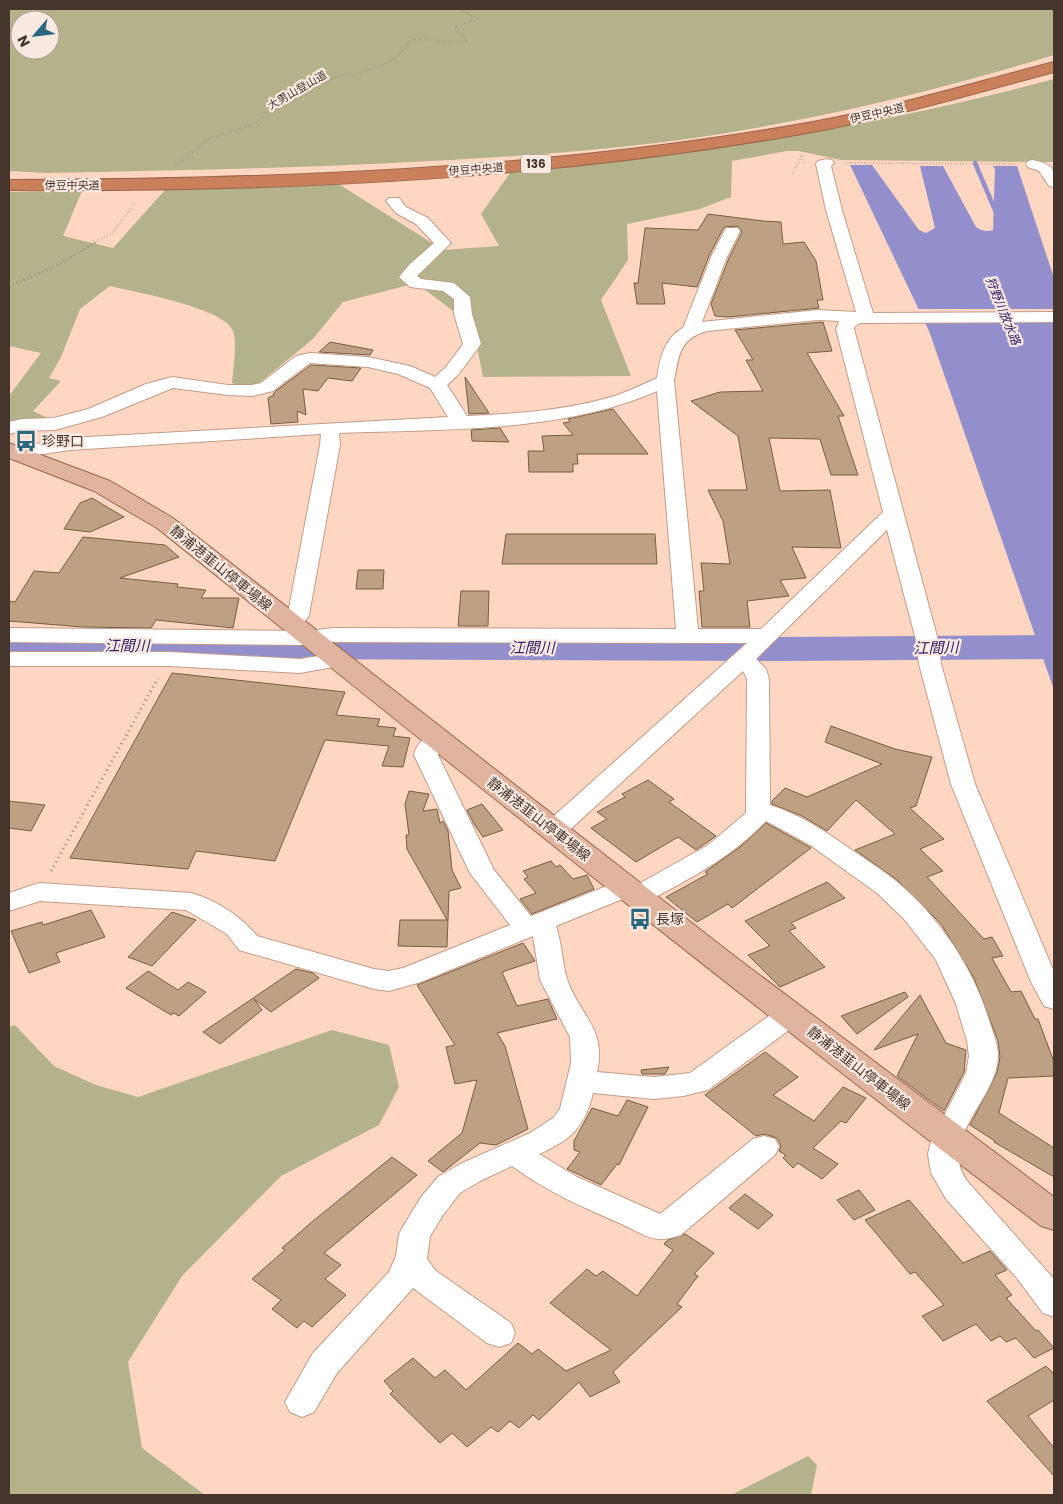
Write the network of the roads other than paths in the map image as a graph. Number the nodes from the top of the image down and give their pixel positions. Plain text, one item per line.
1 (1054, 57) edge
2 (1054, 66) edge
3 (1054, 72) edge
4 (940, 96) junction
5 (827, 162) dead end
6 (1033, 164) road end
7 (1054, 183) edge
8 (9, 184) edge
9 (394, 201) dead end
10 (732, 231) dead end
11 (867, 317) junction
12 (1054, 317) edge
13 (691, 329) junction
14 (665, 381) junction
15 (437, 384) junction
16 (461, 422) junction
17 (9, 428) edge
18 (330, 428) junction
19 (12, 451) edge
20 (893, 514) junction
21 (9, 635) edge
22 (688, 636) junction
23 (764, 638) junction
24 (316, 643) junction
25 (9, 659) edge
26 (743, 659) junction
27 (439, 740) junction
28 (758, 810) junction
29 (554, 830) junction
30 (631, 892) junction
31 (9, 902) edge
32 (534, 926) junction
33 (1054, 999) edge
34 (790, 1015) junction
35 (581, 1080) junction
36 (948, 1137) junction
37 (764, 1147) dead end
38 (516, 1153) junction
39 (1054, 1216) edge
40 (410, 1261) junction
41 (1054, 1304) edge
42 (499, 1333) dead end
43 (302, 1402) dead end

1 - 4 highway
2 - 4 highway, 伊豆中央道 / 136
3 - 4 highway
4 - 8 highway, 伊豆中央道 / 136
5 - 11 street
6 - 7 street
9 - 15 street
10 - 13 street
11 - 12 street
11 - 13 street
11 - 20 street
13 - 14 street
14 - 16 street
14 - 22 street
15 - 16 street
15 - 17 street
16 - 18 street
18 - 19 street
18 - 24 street
19 - 24 main road, 静浦港韮山停車場線
20 - 23 street
20 - 33 street
21 - 24 street
22 - 23 street
22 - 24 street
23 - 26 street
24 - 25 street
24 - 27 main road, 静浦港韮山停車場線
26 - 28 street
26 - 29 street
27 - 29 main road, 静浦港韮山停車場線
27 - 32 street
28 - 30 street
28 - 36 street
29 - 30 main road, 静浦港韮山停車場線
30 - 32 street
30 - 34 main road, 静浦港韮山停車場線
31 - 32 street
32 - 35 street
34 - 35 street
34 - 36 main road, 静浦港韮山停車場線
35 - 38 street
36 - 39 main road, 静浦港韮山停車場線
36 - 41 street
37 - 38 street
38 - 40 street
40 - 42 street
40 - 43 street

